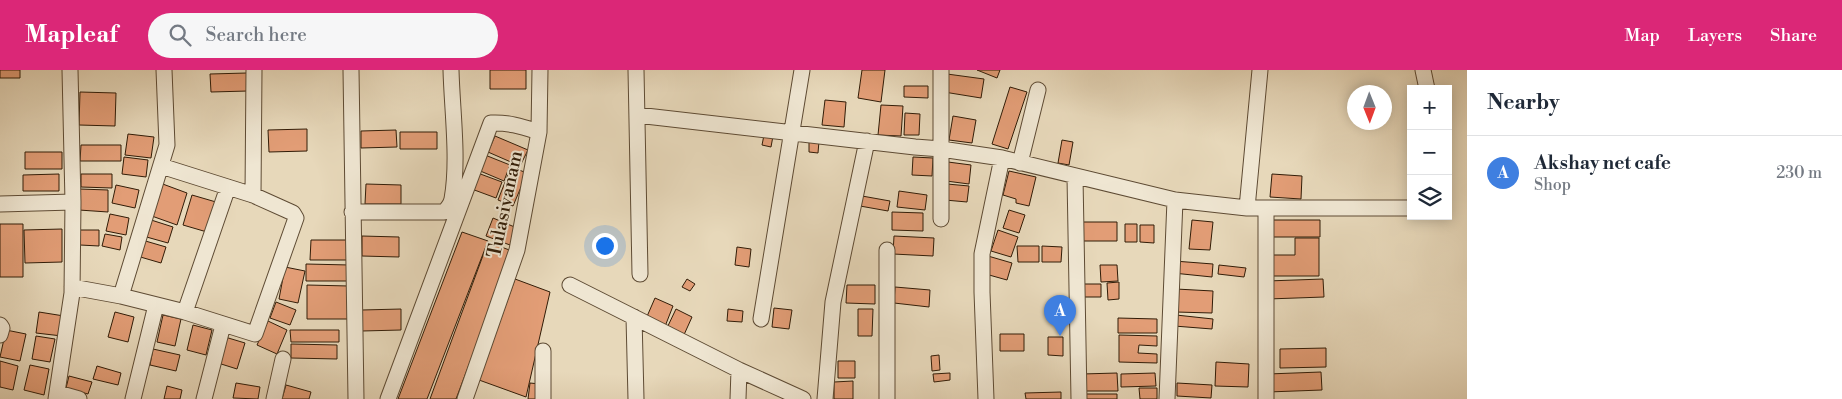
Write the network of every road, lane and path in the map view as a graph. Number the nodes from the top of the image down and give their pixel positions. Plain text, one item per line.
1 (70, 70) edge
2 (164, 70) edge
3 (254, 70) edge
4 (351, 70) edge
5 (451, 70) edge
6 (540, 70) edge
7 (636, 70) edge
8 (802, 70) edge
9 (941, 70) edge
10 (1260, 70) edge
11 (1423, 70) edge
12 (1426, 85) edge
13 (1038, 90) dead end
14 (637, 115) junction
15 (539, 132) junction
16 (793, 132) junction
17 (866, 141) junction
18 (941, 149) junction
19 (1002, 158) junction
20 (1020, 163) junction
21 (161, 166) junction
22 (1075, 177) junction
23 (228, 187) junction
24 (253, 195) junction
25 (1175, 200) junction
26 (73, 202) junction
27 (0, 204) edge
28 (1247, 208) junction
29 (1266, 208) junction
30 (1407, 208) edge
31 (352, 212) junction
32 (941, 219) dead end
33 (887, 250) dead end
34 (640, 274) dead end
35 (570, 285) dead end
36 (72, 287) junction
37 (121, 296) junction
38 (156, 305) junction
39 (185, 312) junction
40 (634, 317) junction
41 (761, 320) dead end
42 (223, 324) junction
43 (0, 325) edge
44 (0, 335) edge
45 (543, 351) dead end
46 (283, 359) dead end
47 (739, 370) junction
48 (57, 396) edge
49 (79, 399) edge
50 (133, 399) edge
51 (204, 399) edge
52 (274, 399) edge
53 (356, 399) edge
54 (388, 399) edge
55 (465, 399) edge
56 (543, 399) edge
57 (636, 399) edge
58 (738, 399) edge
59 (803, 399) edge
60 (825, 399) edge
61 (887, 399) edge
62 (986, 399) edge
63 (1079, 399) edge
64 (1168, 399) edge
65 (1266, 399) edge

1 - 26 street
2 - 21 street
3 - 24 street
4 - 31 street
5 - 31 street
6 - 15 street, Tulasivanam
7 - 14 street
8 - 16 street
9 - 18 street
10 - 28 street
11 - 12 street
13 - 20 street
14 - 16 street
14 - 34 street
15 - 54 street
15 - 55 street, Tulasivanam
16 - 17 street
16 - 41 street
17 - 18 street
17 - 60 street
18 - 19 street
18 - 32 street
19 - 20 street
19 - 62 street
20 - 22 street
21 - 23 street
21 - 37 street
22 - 25 street
22 - 63 street
23 - 24 street
23 - 39 street
24 - 42 street
25 - 28 street
25 - 64 street
26 - 27 street
26 - 36 street
28 - 29 street
29 - 30 street
29 - 65 street
31 - 53 street
33 - 61 street
35 - 40 street
36 - 37 street
36 - 48 street
37 - 38 street
38 - 39 street
38 - 50 street
39 - 42 street
40 - 47 street
40 - 57 street
42 - 51 street
43 - 44 street
45 - 56 street
46 - 52 street
47 - 58 street
47 - 59 street
48 - 49 street

